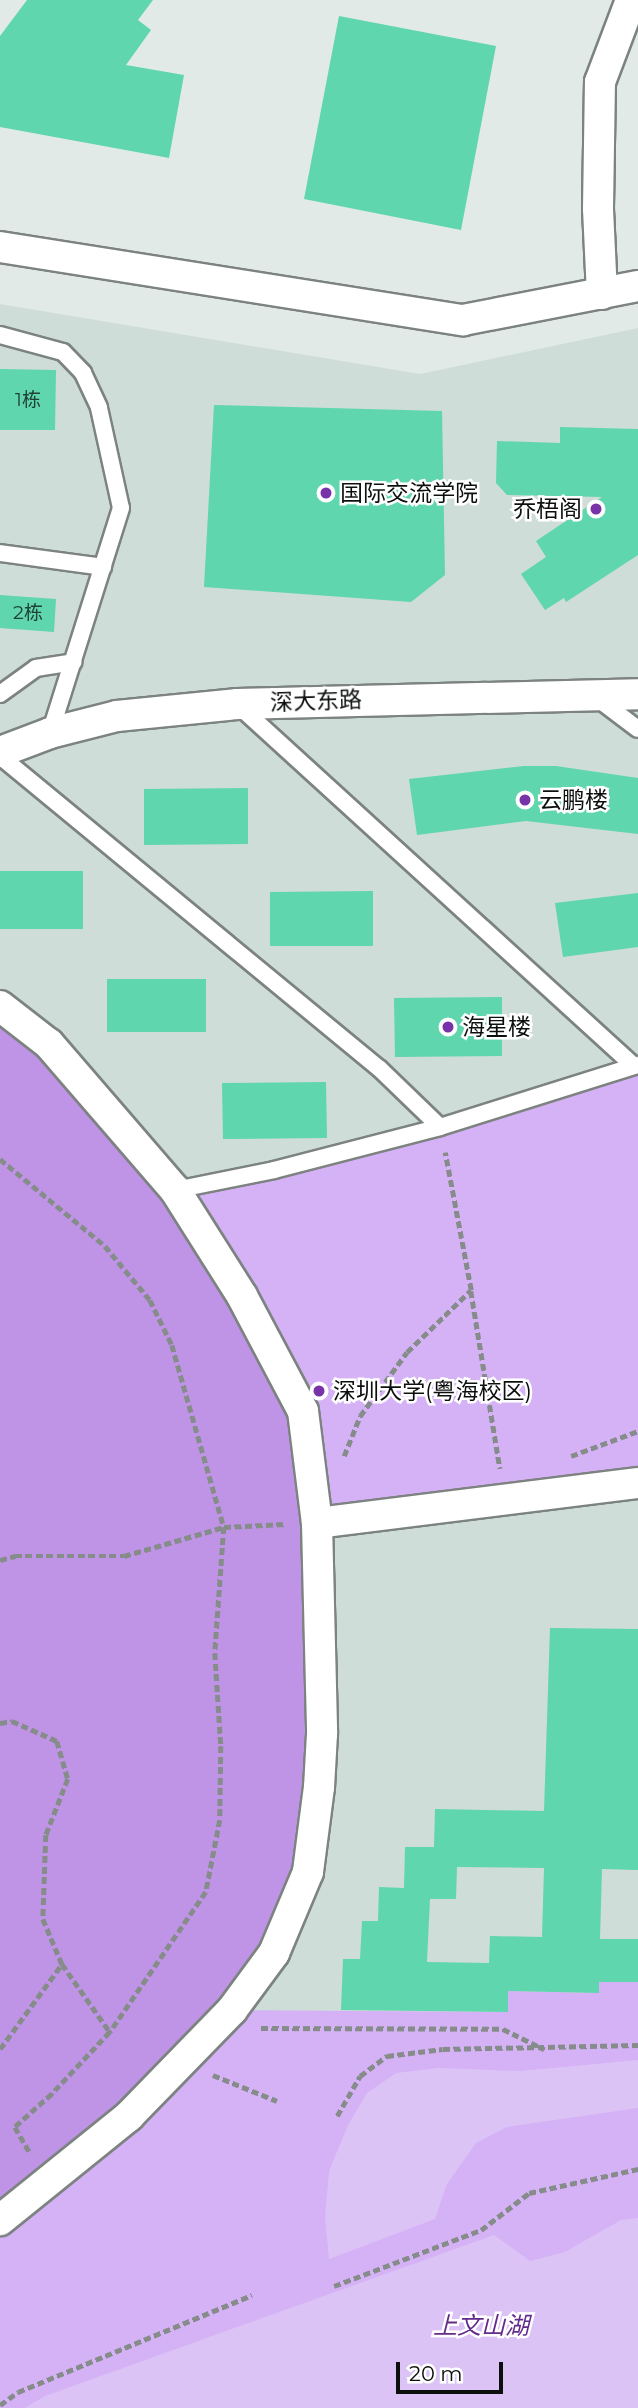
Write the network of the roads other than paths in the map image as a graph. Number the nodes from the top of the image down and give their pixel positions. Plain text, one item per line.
1 (631, 0) edge
2 (0, 247) edge
3 (638, 286) edge
4 (602, 294) junction
5 (0, 335) edge
6 (0, 553) edge
7 (103, 567) junction
8 (74, 662) junction
9 (0, 694) edge
10 (592, 694) junction
11 (638, 694) edge
12 (237, 704) junction
13 (638, 729) edge
14 (50, 733) junction
15 (0, 754) edge
16 (0, 1006) edge
17 (636, 1066) edge
18 (440, 1127) junction
19 (175, 1189) junction
20 (638, 1483) edge
21 (317, 1522) junction
22 (0, 2220) edge

1 - 4 street
2 - 4 street
3 - 4 street
5 - 7 lane
6 - 7 lane
7 - 8 lane
8 - 9 lane
8 - 14 lane
10 - 11 street, 深大东路
10 - 12 street, 深大东路
10 - 13 lane
12 - 14 street, 深大东路
12 - 17 lane
14 - 15 street, 深大东路
15 - 18 lane
16 - 19 street
17 - 18 lane
18 - 19 lane
19 - 21 street
20 - 21 street
21 - 22 street

